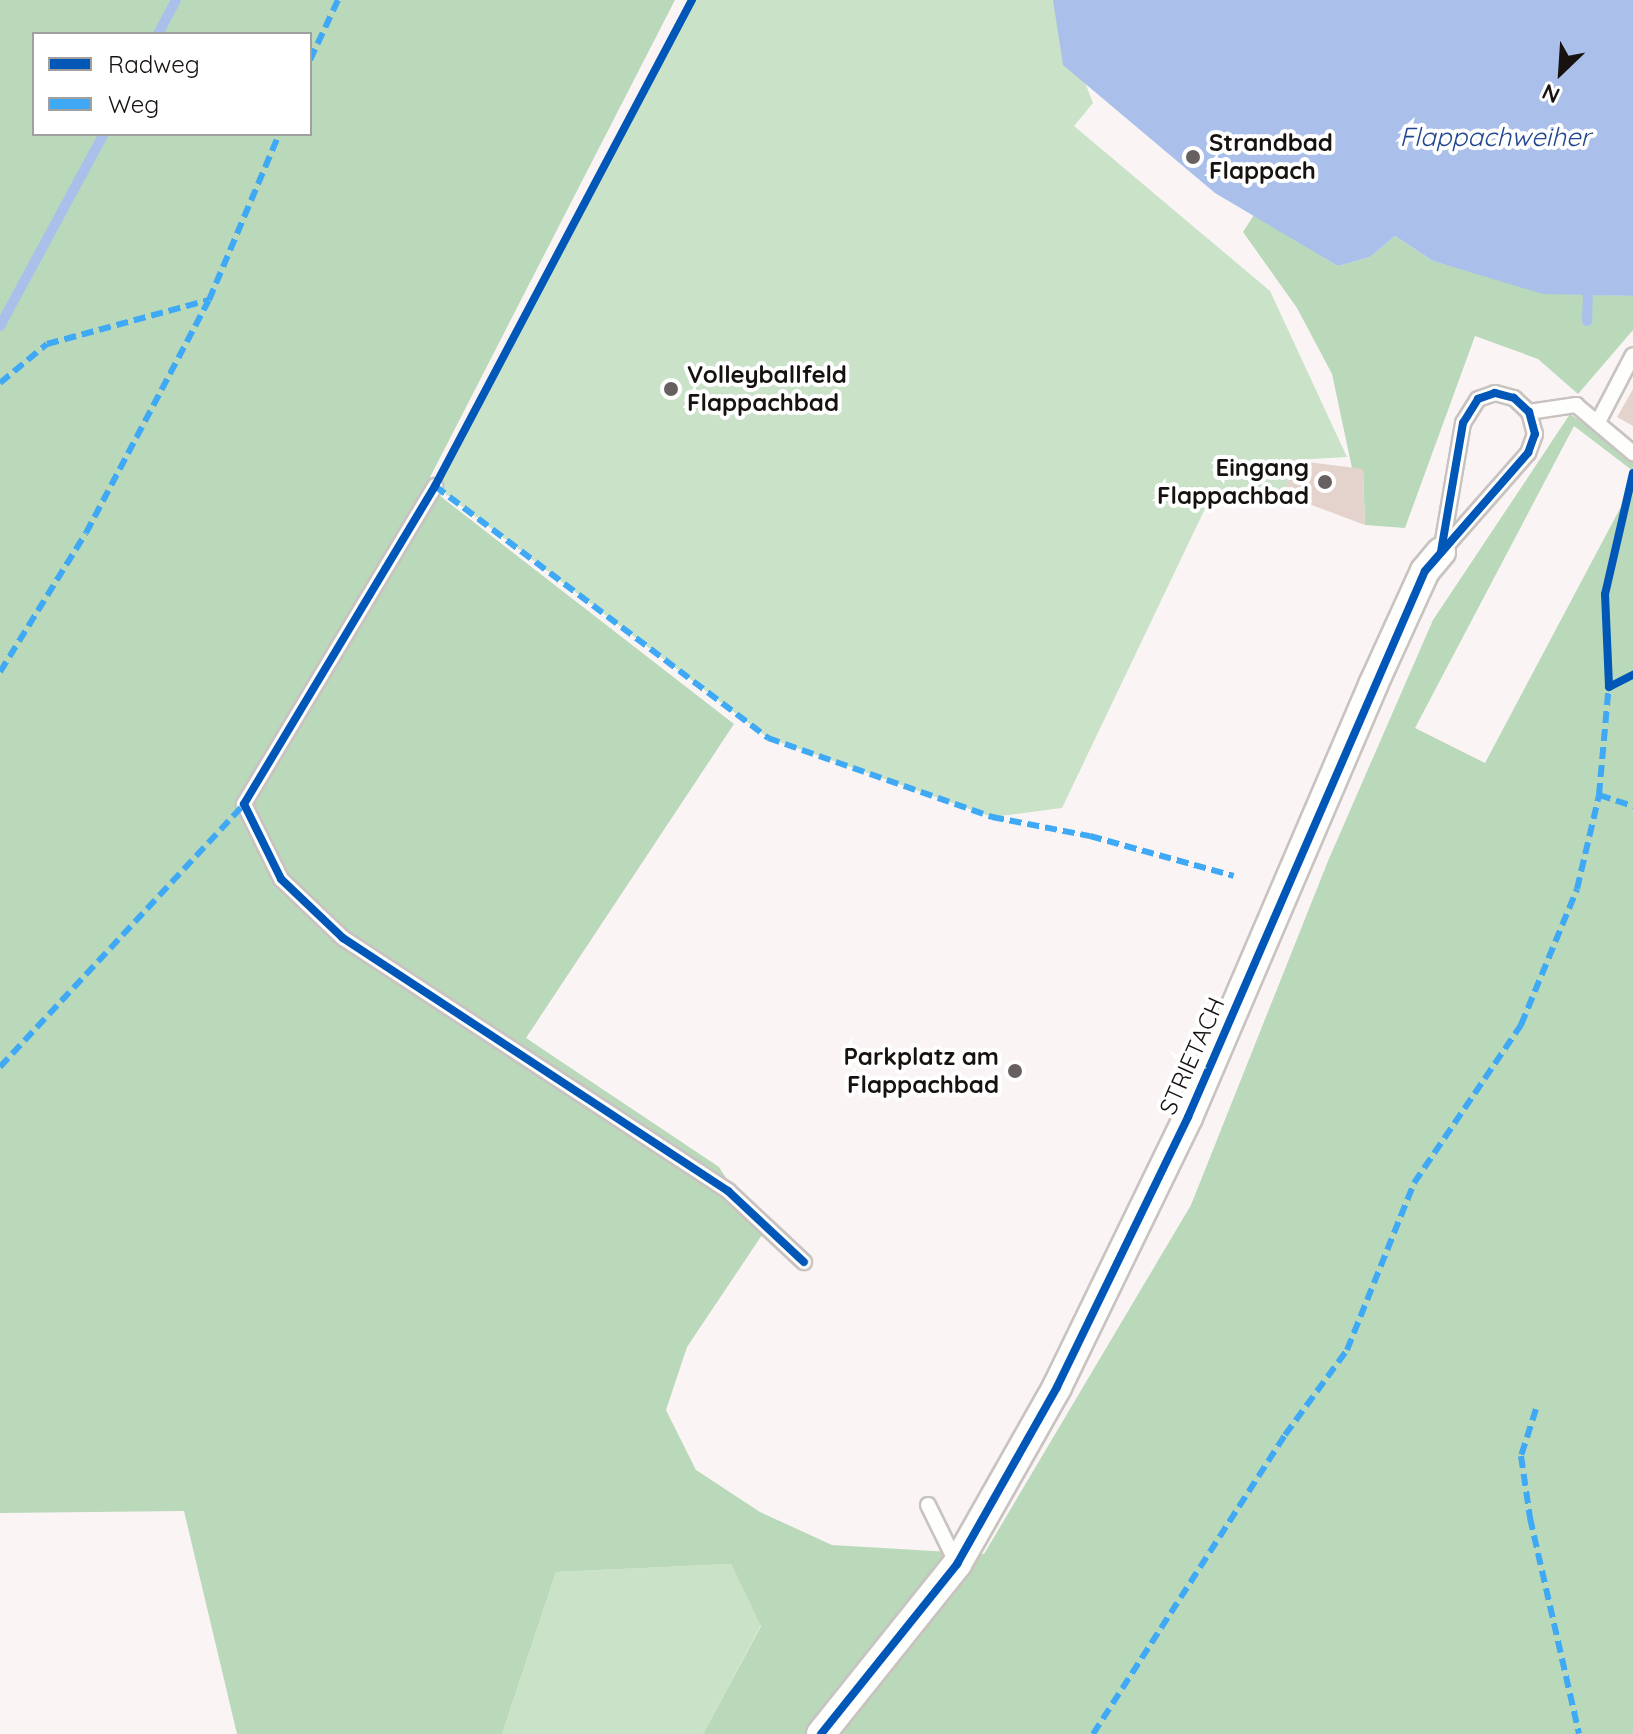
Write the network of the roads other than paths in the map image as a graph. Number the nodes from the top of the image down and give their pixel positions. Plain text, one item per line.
1 (1633, 355) edge
2 (1529, 412) junction
3 (1599, 420) junction
4 (1633, 453) edge
5 (435, 486) dead end
6 (1441, 552) junction
7 (804, 1262) dead end
8 (928, 1505) dead end
9 (957, 1564) junction
10 (821, 1734) edge

1 - 3 lane
2 - 3 lane
2 - 6 lane, STRIETACH
2 - 6 lane, STRIETACH
3 - 4 lane
5 - 7 lane
6 - 9 street, STRIETACH
8 - 9 lane
9 - 10 street, STRIETACH

